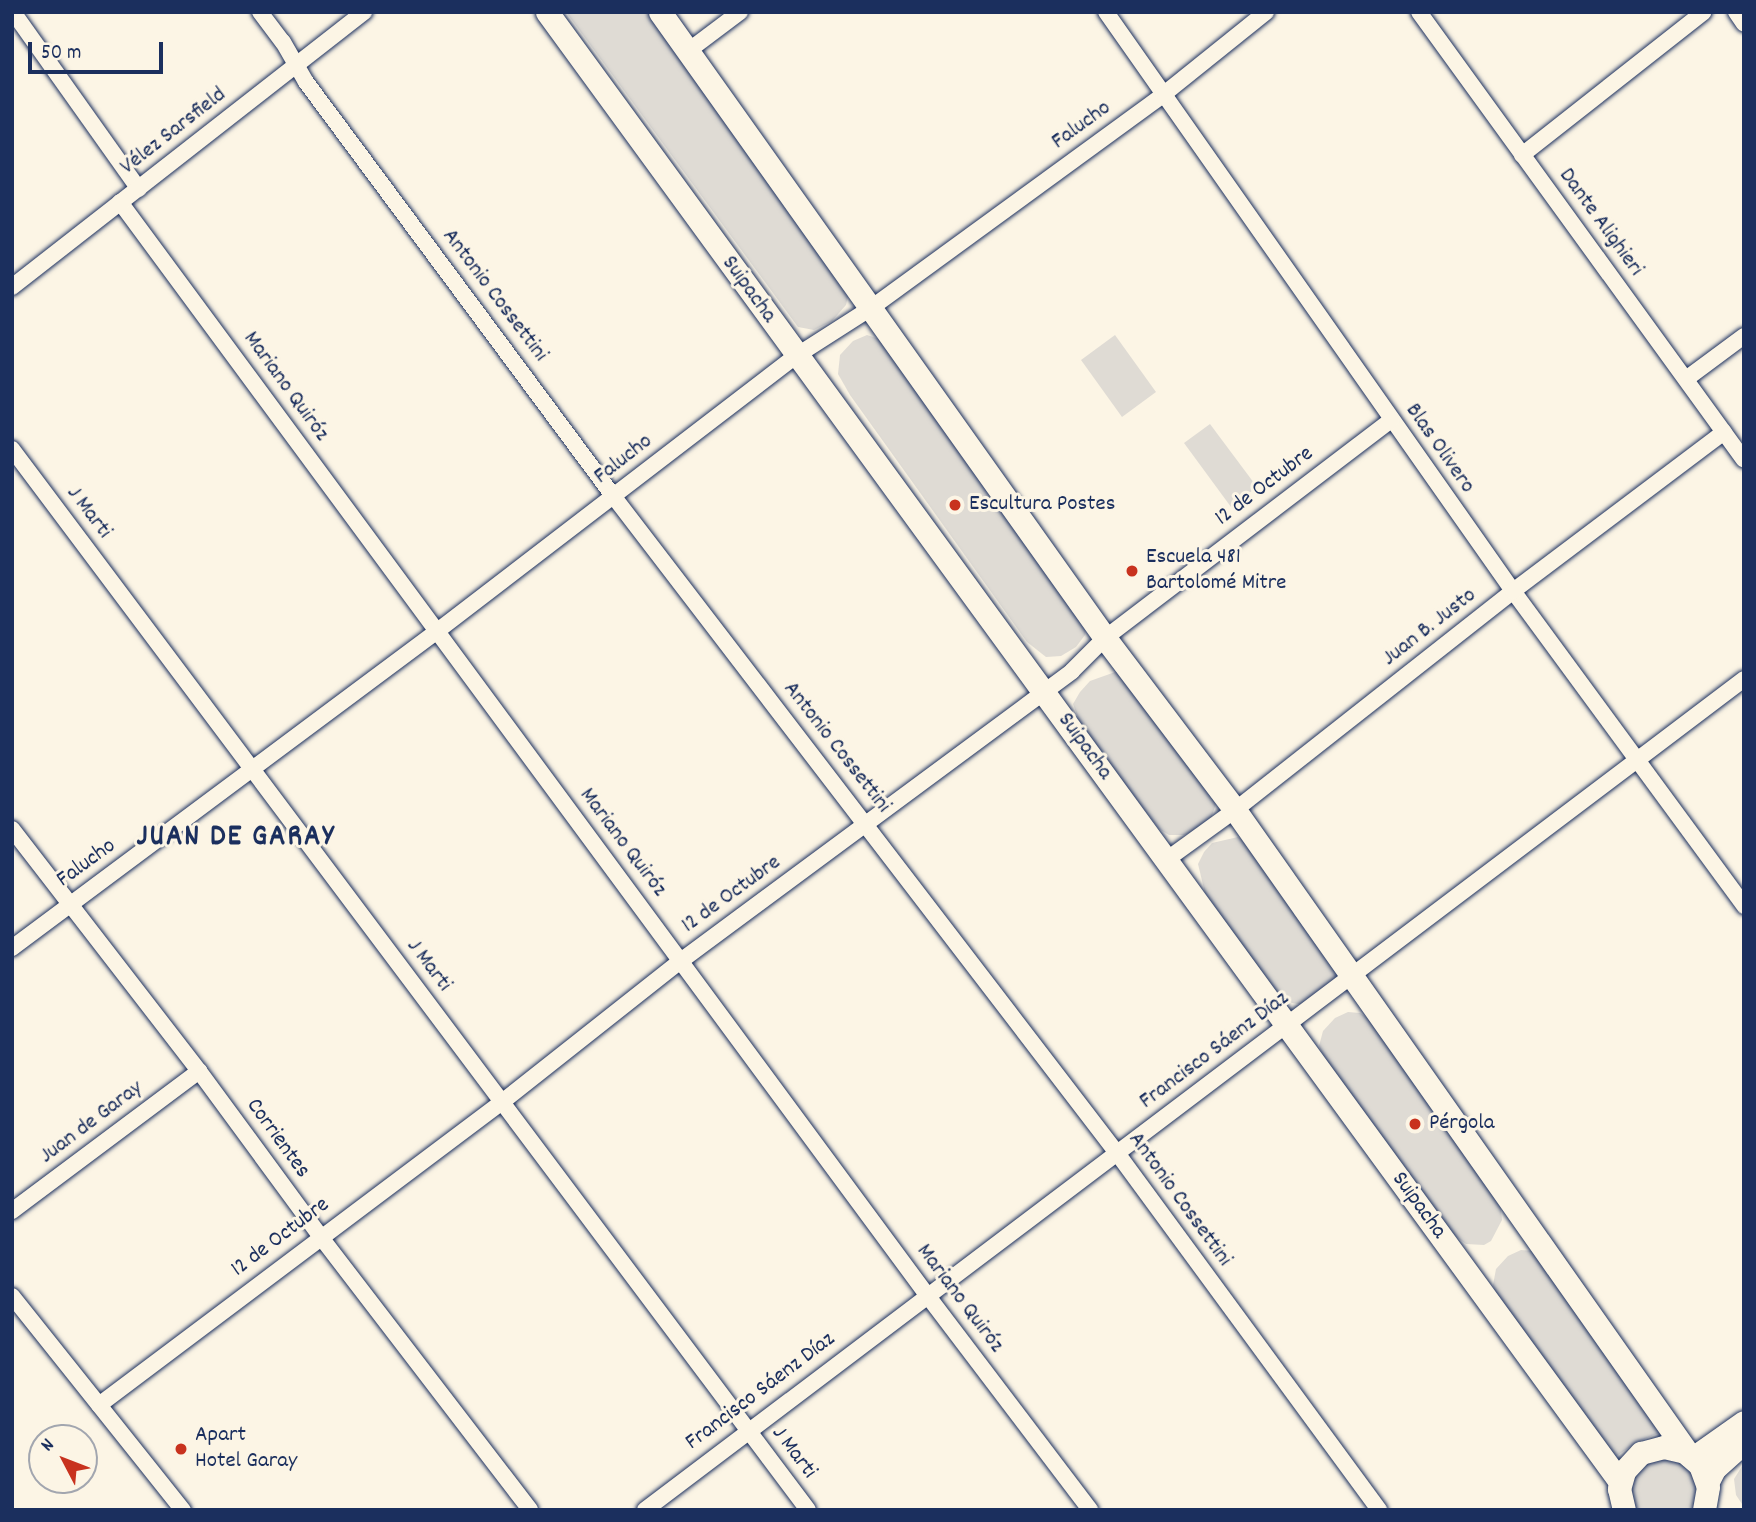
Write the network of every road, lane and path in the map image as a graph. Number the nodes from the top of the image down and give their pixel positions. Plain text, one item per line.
1 (13, 12) edge
2 (260, 12) edge
3 (364, 12) edge
4 (547, 12) edge
5 (660, 12) edge
6 (740, 12) edge
7 (1106, 12) edge
8 (1266, 12) edge
9 (1419, 12) edge
10 (1704, 12) edge
11 (1736, 12) edge
12 (1744, 24) edge
13 (688, 51) junction
14 (296, 66) junction
15 (1164, 94) junction
16 (1522, 155) junction
17 (139, 189) junction
18 (120, 202) junction
19 (12, 287) edge
20 (871, 308) junction
21 (1744, 336) edge
22 (796, 356) junction
23 (1686, 379) junction
24 (1391, 420) junction
25 (1724, 432) junction
26 (12, 449) edge
27 (1744, 460) edge
28 (614, 497) junction
29 (1513, 592) junction
30 (436, 632) junction
31 (1105, 638) junction
32 (1744, 680) edge
33 (1043, 692) junction
34 (1637, 760) junction
35 (251, 771) junction
36 (1236, 810) junction
37 (867, 825) junction
38 (12, 829) edge
39 (1166, 860) junction
40 (70, 905) junction
41 (1744, 906) edge
42 (12, 948) edge
43 (682, 960) junction
44 (1353, 976) junction
45 (1286, 1027) junction
46 (199, 1071) junction
47 (502, 1102) junction
48 (1117, 1153) junction
49 (12, 1211) edge
50 (320, 1236) junction
51 (927, 1295) junction
52 (12, 1296) edge
53 (99, 1405) junction
54 (1744, 1422) edge
55 (748, 1431) junction
56 (1744, 1442) edge
57 (1691, 1456) junction
58 (1708, 1485) junction
59 (1619, 1499) edge
60 (183, 1510) edge
61 (530, 1510) edge
62 (645, 1510) edge
63 (808, 1510) edge
64 (1090, 1510) edge
65 (1379, 1510) edge
66 (1704, 1510) edge
67 (1726, 1510) edge

1 - 17 street
2 - 14 street, Antonio Cossettini
3 - 14 street, Vélez Sarsfield
4 - 22 street, Suipacha
5 - 13 street
6 - 13 street
7 - 15 street, Blas Olivero
8 - 15 street, Falucho
9 - 16 street, Dante Alighieri
10 - 16 street
11 - 12 street
13 - 20 street
14 - 17 street, Vélez Sarsfield
14 - 28 street, Antonio Cossettini
15 - 20 street, Falucho
15 - 24 street, Blas Olivero
16 - 23 street, Dante Alighieri
17 - 18 street, Vélez Sarsfield
18 - 19 street, Vélez Sarsfield
18 - 30 street, Mariano Quiróz
20 - 22 street, Falucho
20 - 31 street
21 - 23 street
22 - 28 street, Falucho
22 - 33 street, Suipacha
23 - 25 street, Dante Alighieri
24 - 29 street, Blas Olivero
24 - 31 street, 12 de Octubre
25 - 27 street, Dante Alighieri
25 - 29 street, Juan B. Justo
26 - 35 street, J Marti
28 - 30 street, Falucho
28 - 37 street, Antonio Cossettini
29 - 34 street, Blas Olivero
29 - 36 street, Juan B. Justo
30 - 35 street, Falucho
30 - 43 street, Mariano Quiróz
31 - 33 street, 12 de Octubre
31 - 36 street
32 - 34 street, Francisco Sáenz Díaz
33 - 37 street, 12 de Octubre
33 - 39 street, Suipacha
34 - 41 street, Blas Olivero
34 - 44 street, Francisco Sáenz Díaz
35 - 40 street, Falucho
35 - 47 street, J Marti
36 - 39 street, Juan B. Justo
36 - 44 street
37 - 43 street, 12 de Octubre
37 - 48 street, Antonio Cossettini
38 - 40 street, Corrientes
39 - 45 street, Suipacha
40 - 42 street, Falucho
40 - 46 street, Corrientes
43 - 47 street, 12 de Octubre
43 - 51 street, Mariano Quiróz
44 - 45 street, Francisco Sáenz Díaz
44 - 57 street
45 - 48 street, Francisco Sáenz Díaz
45 - 59 street, Suipacha
46 - 49 street, Juan de Garay
46 - 50 street, Corrientes
47 - 50 street, 12 de Octubre
47 - 55 street, J Marti
48 - 51 street, Francisco Sáenz Díaz
48 - 65 street, Antonio Cossettini
50 - 53 street, 12 de Octubre
50 - 61 street, Corrientes
51 - 55 street, Francisco Sáenz Díaz
51 - 64 street, Mariano Quiróz
52 - 53 street
53 - 60 street
54 - 57 street
55 - 62 street, Francisco Sáenz Díaz
55 - 63 street, J Marti
56 - 58 street
57 - 58 street
57 - 59 street
58 - 66 street
58 - 67 street

